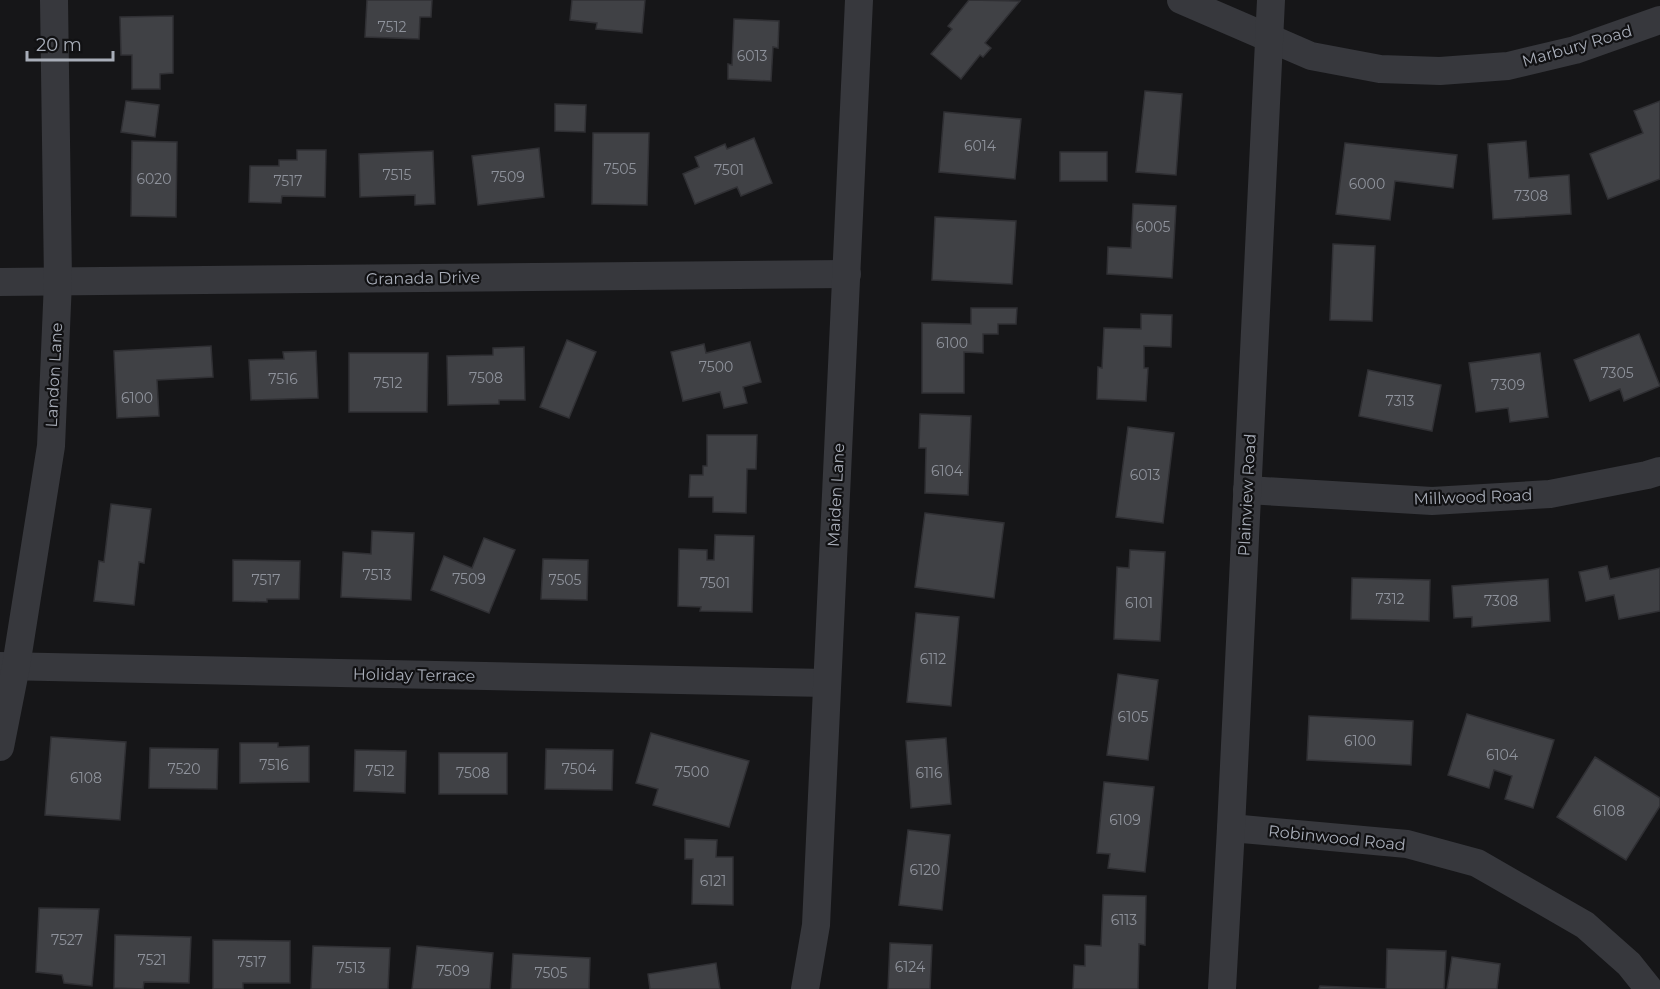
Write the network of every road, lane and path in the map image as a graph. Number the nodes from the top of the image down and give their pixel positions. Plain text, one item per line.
1 (54, 0) edge
2 (859, 0) edge
3 (1181, 0) edge
4 (1271, 0) edge
5 (1660, 20) edge
6 (1269, 39) junction
7 (847, 274) junction
8 (58, 281) junction
9 (0, 282) edge
10 (1660, 471) edge
11 (1247, 490) junction
12 (8, 666) edge
13 (827, 683) junction
14 (0, 747) edge
15 (1232, 828) junction
16 (805, 989) edge
17 (1222, 989) edge
18 (1649, 989) edge

1 - 8 street, Landon Lane
2 - 7 street, Maiden Lane
3 - 6 street, Marbury Road
4 - 6 street, Plainview Road
5 - 6 street, Marbury Road
6 - 11 street, Plainview Road
7 - 8 street, Granada Drive
7 - 13 street, Maiden Lane
8 - 9 street, Granada Drive
8 - 12 street, Landon Lane
10 - 11 street, Millwood Road
11 - 15 street, Plainview Road
12 - 13 street, Holiday Terrace
12 - 14 street, Landon Lane
13 - 16 street, Maiden Lane
15 - 17 street, Plainview Road
15 - 18 street, Robinwood Road

